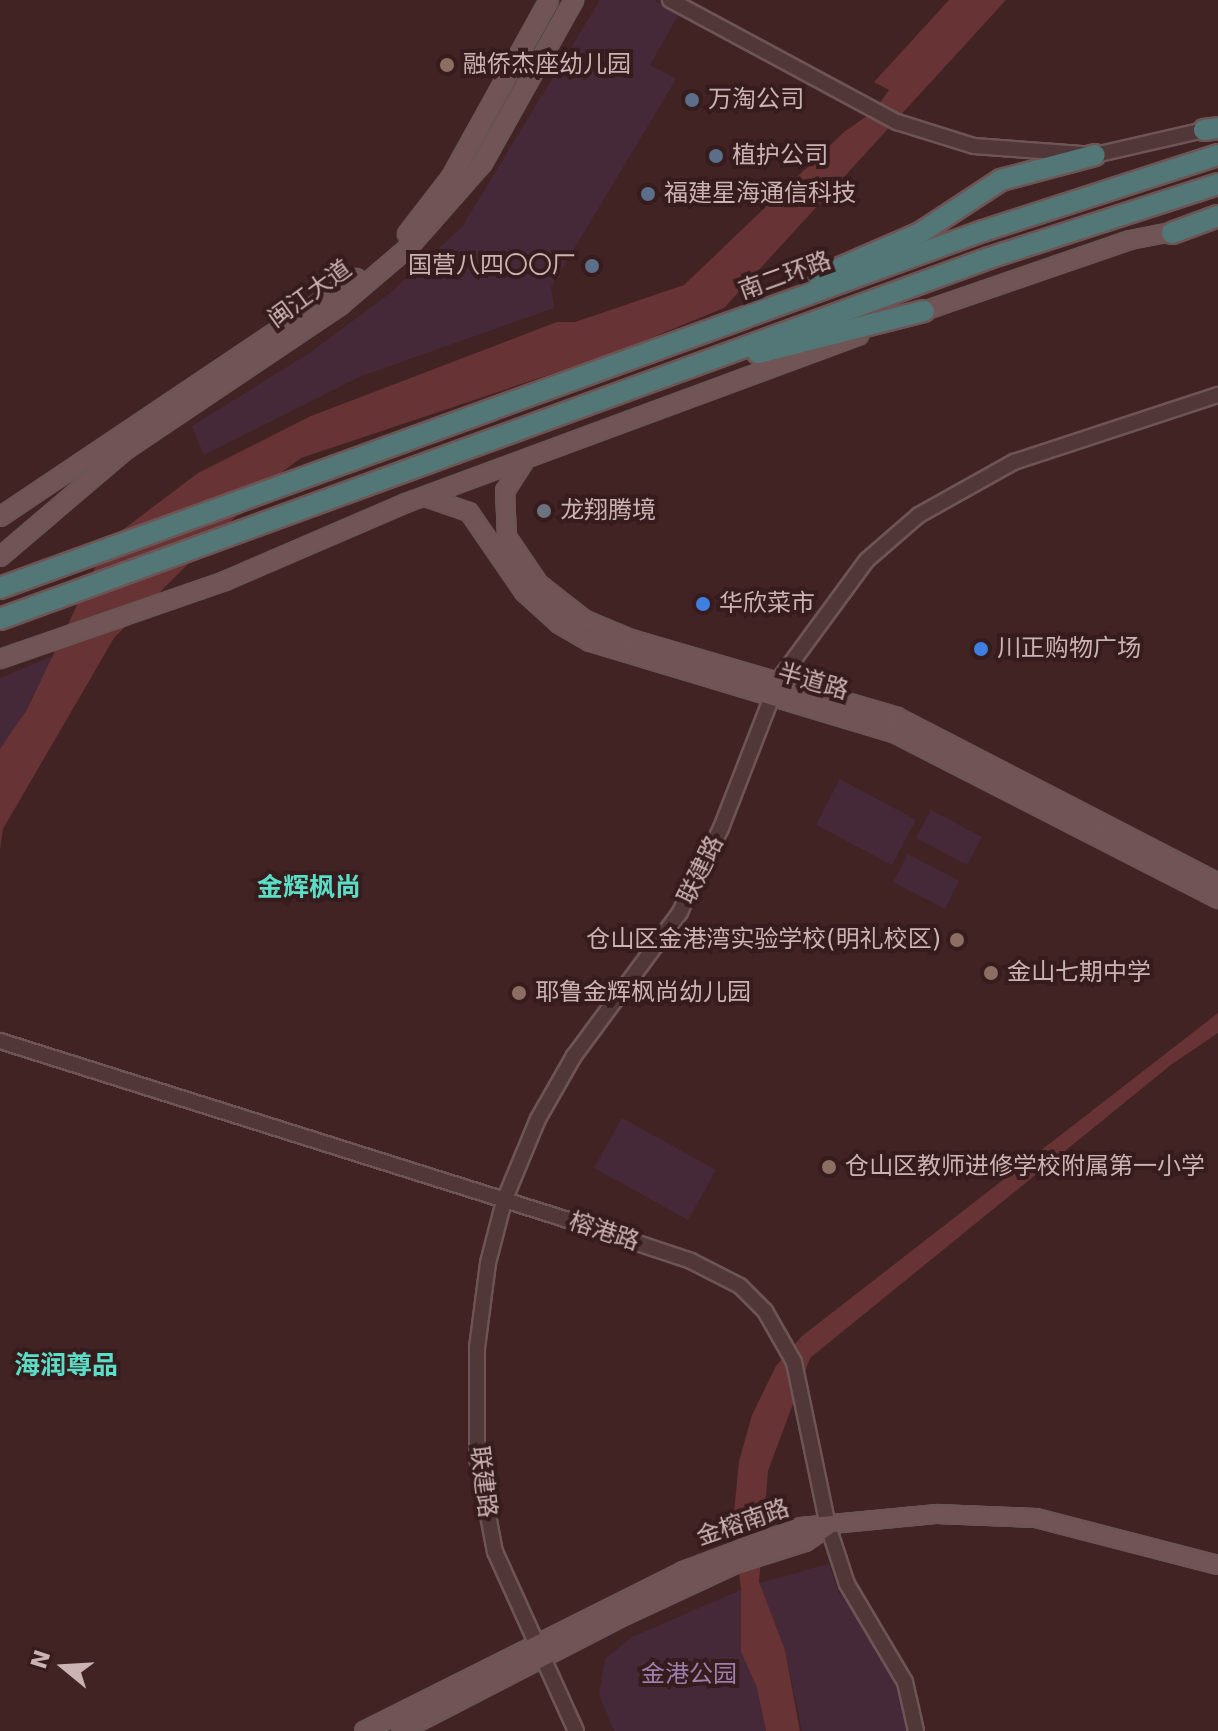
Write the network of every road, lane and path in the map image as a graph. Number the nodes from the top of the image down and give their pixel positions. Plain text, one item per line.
1 (549, 0) edge
2 (574, 0) edge
3 (670, 0) edge
4 (1213, 128) edge
5 (1095, 155) junction
6 (1218, 155) edge
7 (1218, 184) edge
8 (1218, 219) edge
9 (1172, 233) joint
10 (924, 311) junction
11 (700, 334) junction
12 (707, 362) junction
13 (1218, 395) edge
14 (524, 462) junction
15 (423, 497) junction
16 (0, 517) edge
17 (0, 557) edge
18 (0, 588) edge
19 (0, 619) edge
20 (0, 659) edge
21 (774, 688) junction
22 (1218, 883) edge
23 (1218, 899) edge
24 (0, 1041) edge
25 (504, 1201) junction
26 (828, 1526) junction
27 (1218, 1565) edge
28 (540, 1651) junction
29 (364, 1731) edge
30 (401, 1731) edge
31 (576, 1731) edge
32 (916, 1731) edge

1 - 16 main road, 闽江大道
2 - 17 main road, 闽江大道
3 - 5 street
4 - 5 street
5 - 11 highway
6 - 11 highway, 南二环路
7 - 12 highway
8 - 9 highway
9 - 10 main road
10 - 12 highway
10 - 14 main road
11 - 18 highway, 南二环路
12 - 19 highway
13 - 21 street, 联建路
14 - 15 main road
14 - 21 main road, 半道路
15 - 20 main road
15 - 21 main road, 半道路
21 - 22 main road, 半道路
21 - 23 main road, 半道路
21 - 25 street, 联建路
24 - 25 street, 榕港路
25 - 26 street, 榕港路
25 - 28 street, 联建路
26 - 27 main road, 金榕南路
26 - 28 main road, 金榕南路
26 - 32 street, 榕港路
28 - 29 main road, 金榕南路
28 - 30 main road
28 - 31 street, 联建路

